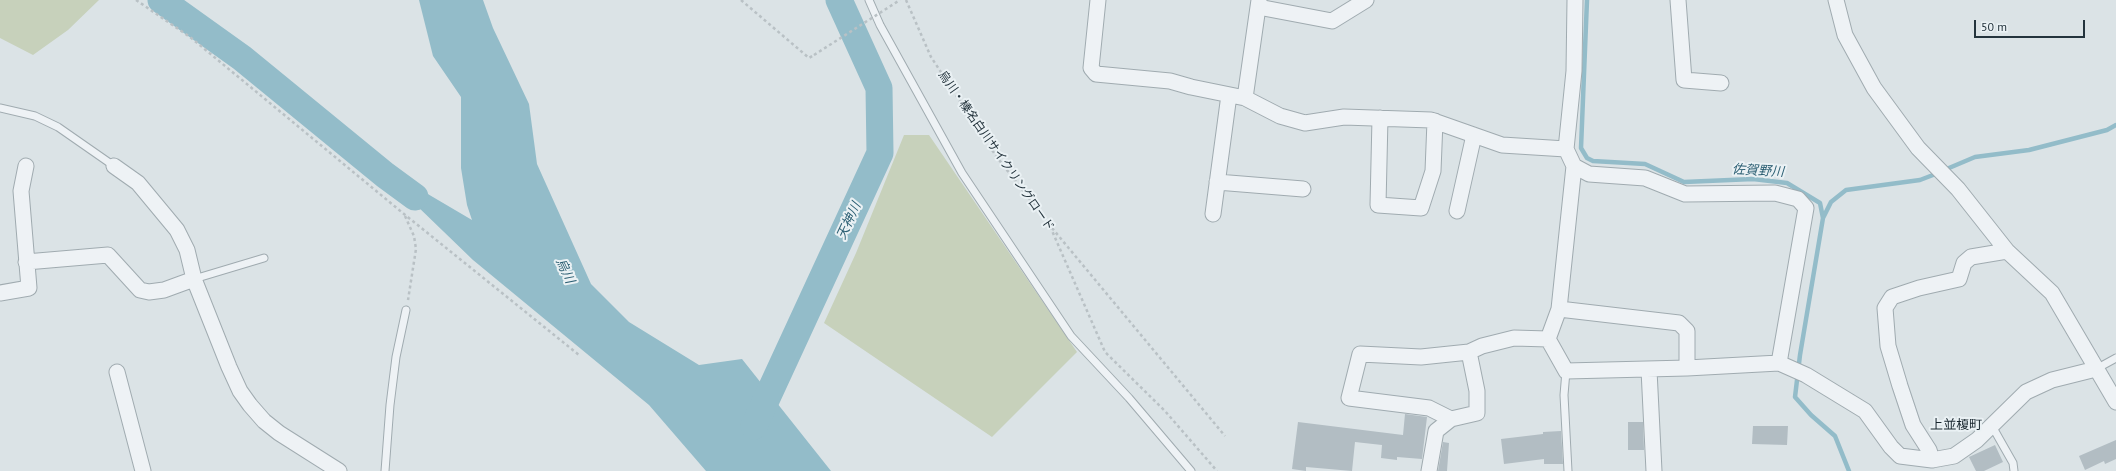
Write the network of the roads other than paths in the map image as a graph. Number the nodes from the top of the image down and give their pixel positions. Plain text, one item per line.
1 (869, 0) edge
2 (1098, 0) edge
3 (1366, 0) edge
4 (1575, 0) edge
5 (1678, 0) edge
6 (1836, 0) edge
7 (1258, 4) edge
8 (1721, 84) dead end
9 (1229, 94) junction
10 (1246, 98) junction
11 (0, 108) edge
12 (1380, 118) junction
13 (1435, 121) junction
14 (1474, 135) junction
15 (1566, 149) junction
16 (26, 166) dead end
17 (114, 166) joint
18 (1574, 166) junction
19 (1218, 182) junction
20 (1303, 190) dead end
21 (1457, 211) dead end
22 (1213, 214) dead end
23 (2007, 251) junction
24 (264, 258) dead end
25 (26, 262) junction
26 (194, 279) junction
27 (0, 293) edge
28 (0, 298) edge
29 (1559, 308) junction
30 (406, 310) road end
31 (1548, 339) junction
32 (1469, 352) junction
33 (2116, 358) edge
34 (1782, 364) junction
35 (1687, 368) junction
36 (2096, 369) junction
37 (1649, 370) junction
38 (1566, 371) junction
39 (117, 372) dead end
40 (2116, 402) edge
41 (1451, 419) junction
42 (1992, 426) junction
43 (1932, 460) junction
44 (143, 471) edge
45 (339, 471) edge
46 (385, 471) edge
47 (1191, 471) edge
48 (1429, 471) edge
49 (1568, 471) edge
50 (1654, 471) edge
51 (2014, 471) edge

1 - 47 lane
2 - 9 street
3 - 7 street
4 - 15 street
5 - 8 street
6 - 23 street
7 - 10 street
9 - 10 street
9 - 19 street
10 - 12 street
11 - 17 lane
12 - 13 street
12 - 13 street
13 - 14 street
14 - 15 street
14 - 21 street
15 - 18 street
16 - 25 street
17 - 26 street
18 - 29 street
18 - 34 street
19 - 20 street
19 - 22 street
23 - 36 street
23 - 43 street
24 - 26 lane
25 - 26 street
25 - 27 street
26 - 45 street
27 - 28 street
29 - 31 street
29 - 35 street
30 - 46 lane
31 - 32 street
31 - 38 street
32 - 41 street
32 - 41 street
33 - 36 lane
34 - 35 street
34 - 43 street
35 - 37 street
36 - 40 street
36 - 42 street
37 - 38 street
37 - 50 street
38 - 49 lane
39 - 44 street
41 - 48 street
42 - 43 street
42 - 51 lane

